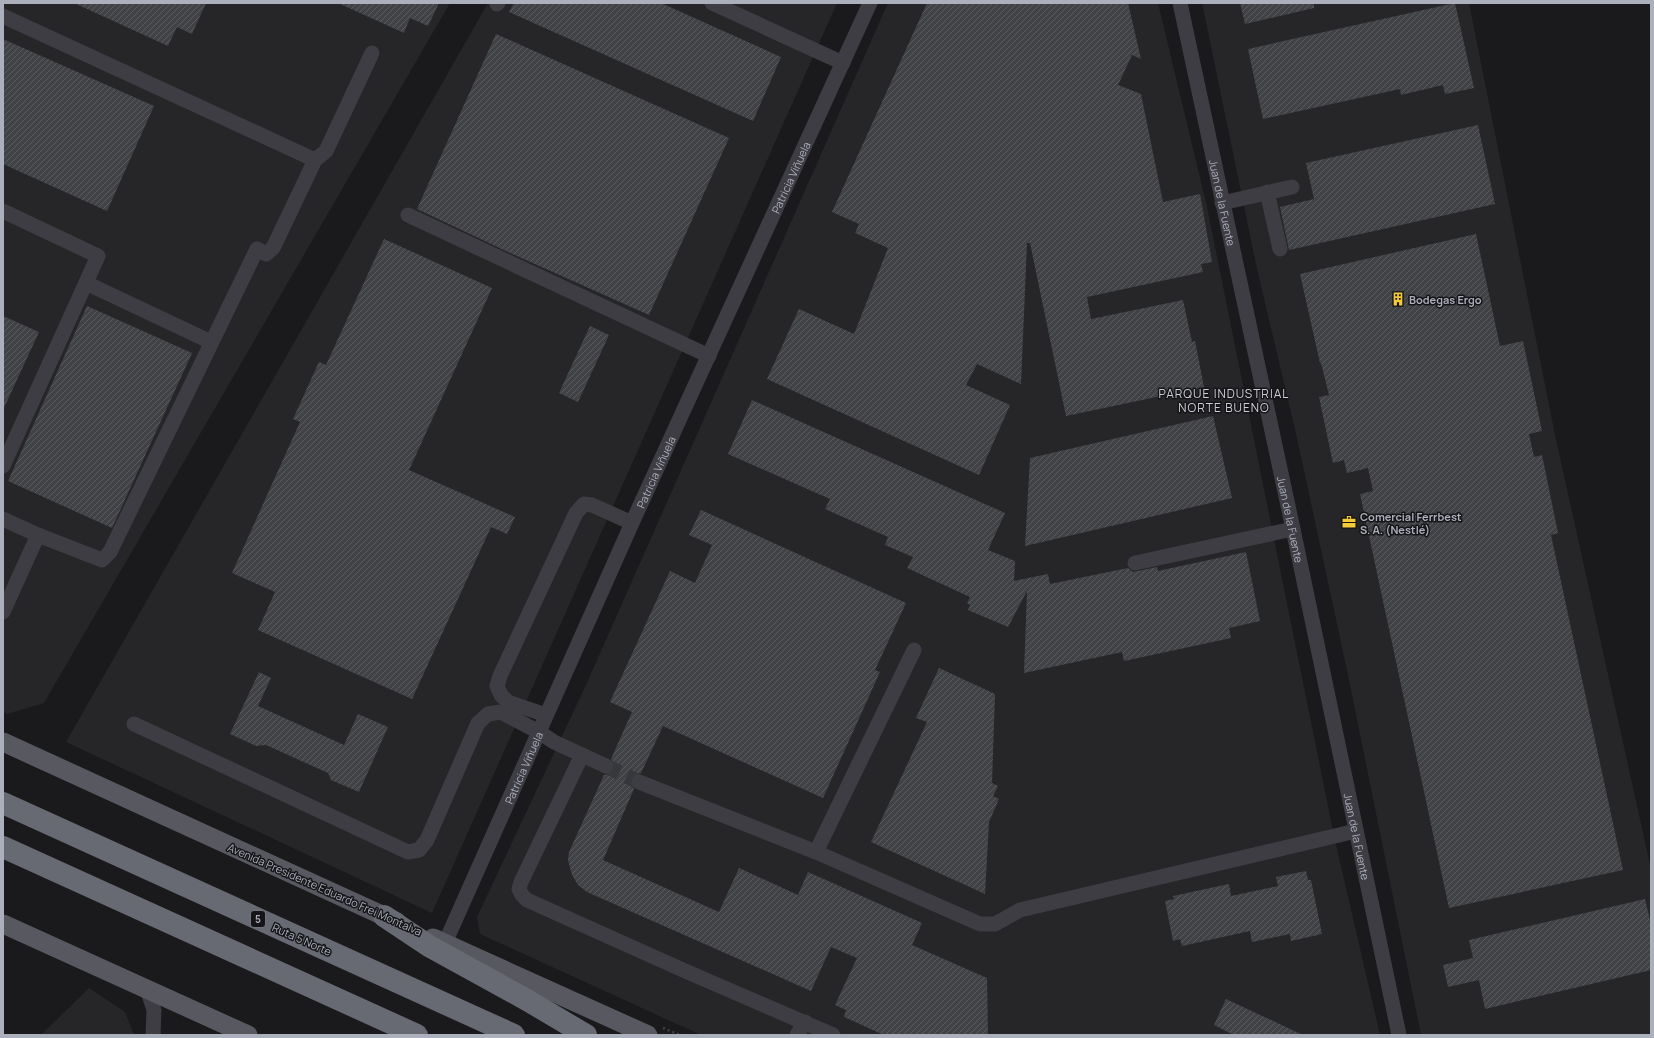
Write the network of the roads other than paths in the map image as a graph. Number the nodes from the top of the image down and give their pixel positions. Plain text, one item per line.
1 (712, 3) edge
2 (870, 3) edge
3 (1180, 3) edge
4 (3, 16) edge
5 (372, 53) dead end
6 (843, 63) junction
7 (315, 160) junction
8 (1292, 187) dead end
9 (1267, 192) junction
10 (1222, 203) junction
11 (3, 211) edge
12 (408, 215) dead end
13 (1280, 249) dead end
14 (86, 283) junction
15 (211, 342) junction
16 (709, 356) junction
17 (3, 466) edge
18 (3, 519) edge
19 (632, 524) junction
20 (1293, 529) junction
21 (38, 535) junction
22 (1135, 563) dead end
23 (3, 612) edge
24 (914, 650) dead end
25 (546, 715) junction
26 (134, 724) dead end
27 (539, 732) junction
28 (3, 742) edge
29 (582, 755) junction
30 (606, 766) tunnel mouth
31 (639, 782) tunnel mouth
32 (3, 803) edge
33 (1356, 831) junction
34 (3, 847) edge
35 (816, 852) junction
36 (384, 916) junction
37 (3, 924) edge
38 (445, 943) junction
39 (147, 989) junction
40 (801, 1029) edge
41 (153, 1035) edge
42 (248, 1035) edge
43 (417, 1035) edge
44 (514, 1035) edge
45 (586, 1035) edge
46 (648, 1035) edge
47 (834, 1035) edge
48 (1399, 1035) edge

1 - 6 street
2 - 6 street, Patricia Viñuela
3 - 10 street, Juan de la Fuente
4 - 7 street
5 - 7 street
6 - 16 street, Patricia Viñuela
7 - 15 street
8 - 9 street
9 - 10 street
9 - 13 street
10 - 20 street, Juan de la Fuente
11 - 14 street
12 - 16 street
14 - 15 street
14 - 17 street
15 - 21 street
16 - 19 street, Patricia Viñuela
18 - 21 street
19 - 25 street, Patricia Viñuela
19 - 25 street
20 - 22 street
20 - 33 street, Juan de la Fuente
21 - 23 street
24 - 35 street
25 - 27 street, Patricia Viñuela
26 - 27 street
27 - 29 street
27 - 38 street, Patricia Viñuela
28 - 36 main road, Avenida Presidente Eduardo Frei Montalva
29 - 30 street
29 - 40 street
31 - 35 street
32 - 44 highway, Ruta 5 Norte / 5
33 - 35 street
33 - 48 street, Juan de la Fuente
34 - 43 highway
36 - 38 main road, Avenida Presidente Eduardo Frei Montalva
36 - 45 highway
37 - 39 main road
38 - 46 main road, Avenida Presidente Eduardo Frei Montalva
39 - 41 street
39 - 42 main road
40 - 47 street

